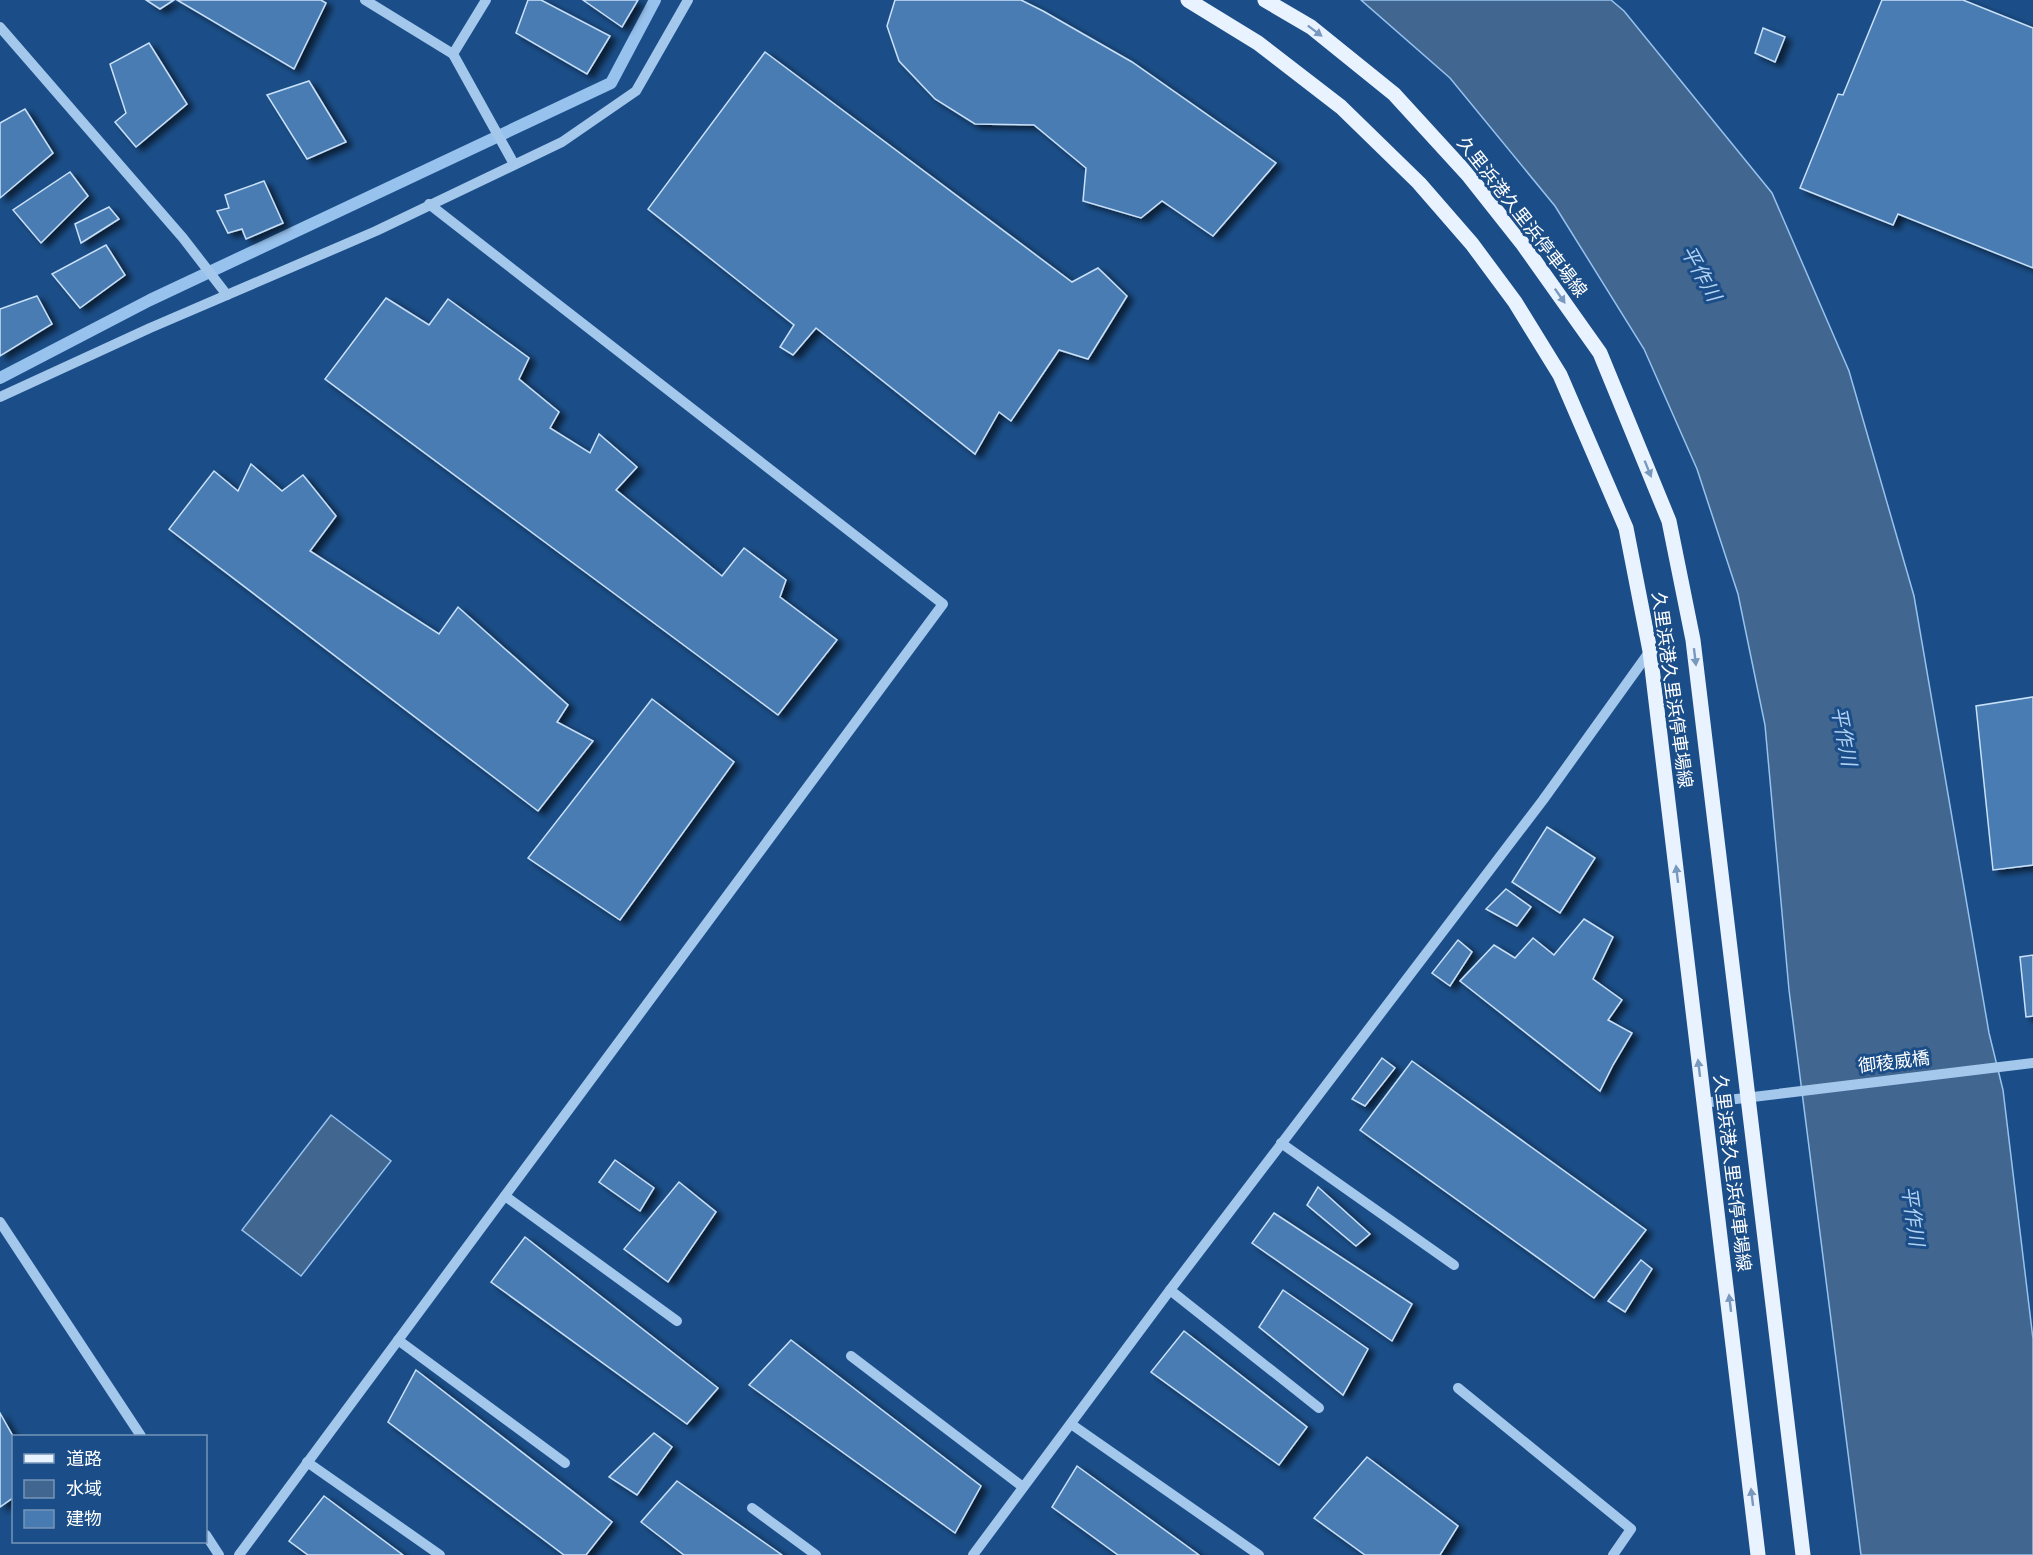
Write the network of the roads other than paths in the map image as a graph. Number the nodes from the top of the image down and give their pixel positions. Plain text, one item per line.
1 (366, 0) edge
2 (486, 0) edge
3 (688, 0) edge
4 (1188, 0) edge
5 (1265, 0) edge
6 (0, 27) edge
7 (453, 54) junction
8 (514, 164) junction
9 (429, 204) junction
10 (227, 295) junction
11 (0, 397) edge
12 (1650, 651) junction
13 (2033, 1063) edge
14 (1748, 1098) junction
15 (1703, 1103) junction
16 (1281, 1143) junction
17 (505, 1196) junction
18 (0, 1222) edge
19 (1454, 1265) dead end
20 (1170, 1290) junction
21 (677, 1321) dead end
22 (398, 1340) junction
23 (851, 1356) dead end
24 (1458, 1388) dead end
25 (1319, 1408) dead end
26 (1071, 1424) junction
27 (140, 1435) edge
28 (307, 1462) junction
29 (565, 1463) dead end
30 (1023, 1487) junction
31 (752, 1508) dead end
32 (207, 1537) edge
33 (219, 1555) edge
34 (239, 1555) edge
35 (440, 1555) edge
36 (816, 1555) edge
37 (973, 1555) edge
38 (1259, 1555) edge
39 (1612, 1555) edge
40 (1758, 1555) edge
41 (1803, 1555) edge

1 - 7 street
2 - 7 street
3 - 8 street
4 - 12 main road, 久里浜港久里浜停車場線
5 -> 14 main road, 久里浜港久里浜停車場線
6 - 10 street
7 - 8 street
8 - 9 street
9 - 10 street
9 - 17 street
10 - 11 street
15 -> 12 main road, 久里浜港久里浜停車場線
12 - 16 street
13 - 14 street, 御稜威橋
14 - 15 street, 御稜威橋
14 - 41 main road, 久里浜港久里浜停車場線
40 -> 15 main road, 久里浜港久里浜停車場線
16 - 19 street
16 - 20 street
17 - 21 street
17 - 22 street
18 - 27 street
20 - 25 street
20 - 26 street
22 - 28 street
22 - 29 street
23 - 30 street
24 - 39 street
26 - 30 street
26 - 38 street
28 - 34 street
28 - 35 street
30 - 37 street
31 - 36 street
32 - 33 street

